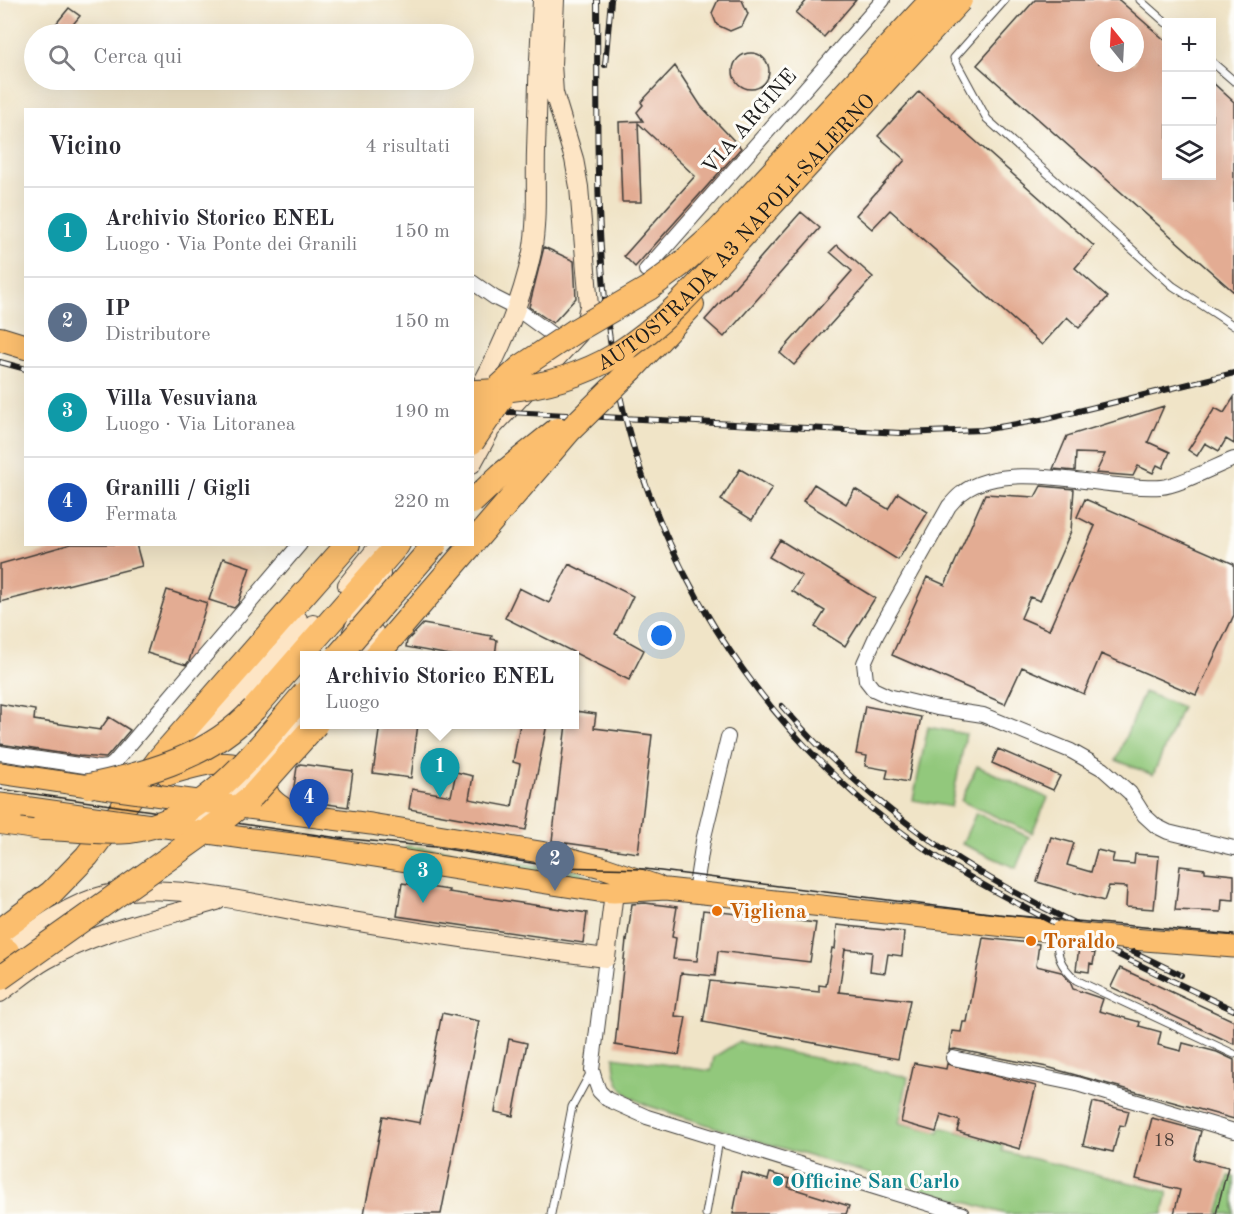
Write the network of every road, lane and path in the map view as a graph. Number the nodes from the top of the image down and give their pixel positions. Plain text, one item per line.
1 (543, 0) edge
2 (555, 0) edge
3 (883, 0) edge
4 (932, 0) edge
5 (948, 0) edge
6 (960, 0) edge
7 (973, 0) edge
8 (1005, 0) edge
9 (1140, 0) edge
10 (1162, 19) edge
11 (1216, 65) edge
12 (1234, 81) edge
13 (646, 270) dead end
14 (474, 283) edge
15 (517, 309) junction
16 (1234, 326) edge
17 (0, 339) edge
18 (24, 346) edge
19 (561, 346) junction
20 (0, 352) edge
21 (24, 358) edge
22 (632, 369) junction
23 (474, 381) edge
24 (474, 392) edge
25 (474, 396) edge
26 (474, 410) edge
27 (493, 426) junction
28 (474, 439) edge
29 (474, 446) edge
30 (1234, 459) edge
31 (474, 460) edge
32 (474, 500) edge
33 (474, 542) edge
34 (298, 546) edge
35 (346, 546) edge
36 (359, 546) edge
37 (378, 546) edge
38 (397, 546) edge
39 (398, 546) edge
40 (433, 546) edge
41 (434, 546) edge
42 (470, 546) edge
43 (305, 651) edge
44 (342, 651) edge
45 (344, 651) edge
46 (358, 651) edge
47 (380, 651) edge
48 (300, 656) edge
49 (300, 699) edge
50 (300, 719) edge
51 (300, 720) edge
52 (312, 729) edge
53 (728, 737) dead end
54 (0, 753) edge
55 (188, 756) junction
56 (160, 758) junction
57 (0, 773) edge
58 (262, 779) junction
59 (89, 786) junction
60 (138, 788) junction
61 (245, 798) junction
62 (0, 804) edge
63 (290, 813) junction
64 (224, 819) junction
65 (0, 822) edge
66 (42, 828) junction
67 (1234, 848) edge
68 (584, 862) junction
69 (664, 888) junction
70 (614, 892) junction
71 (695, 892) junction
72 (225, 898) junction
73 (50, 920) junction
74 (1058, 932) junction
75 (1234, 947) edge
76 (2, 948) edge
77 (606, 958) junction
78 (24, 975) junction
79 (0, 978) edge
80 (0, 993) edge
81 (1234, 1054) edge
82 (953, 1058) dead end
83 (592, 1070) junction
84 (1234, 1131) edge
85 (719, 1140) junction
86 (551, 1214) edge
87 (706, 1214) edge
88 (962, 1214) edge

1 - 15 street
2 - 19 street
3 - 13 street, VIA ARGINE
4 - 19 highway, bridge
5 - 23 highway, AUTOSTRADA A3 NAPOLI-SALERNO
6 - 24 highway, AUTOSTRADA A3 NAPOLI-SALERNO, bridge
7 - 22 highway
8 - 16 lane
9 - 10 lane
11 - 12 lane
14 - 15 street
15 - 19 street
15 - 25 street
17 - 18 highway
19 - 26 highway, bridge
19 - 27 street
19 - 28 highway, bridge
20 - 21 highway
22 - 32 highway, bridge
22 - 33 highway, bridge
27 - 29 street
27 - 31 street
30 - 67 street
34 - 54 street
35 - 56 highway
36 - 56 street
37 - 55 street
38 - 43 highway, bridge
39 - 44 street
40 - 45 highway, bridge
41 - 46 street
42 - 47 highway
48 - 55 highway, bridge
49 - 66 highway, bridge
50 - 58 street
51 - 61 street, bridge
52 - 64 highway, bridge
53 - 71 street
55 - 59 highway, bridge
56 - 60 highway
57 - 59 main road
58 - 60 main road
58 - 63 main road
59 - 61 main road, bridge
60 - 76 highway
61 - 63 main road
61 - 64 street, bridge
61 - 66 street, bridge
62 - 70 main road, bridge
63 - 68 main road
64 - 79 highway, bridge
65 - 66 highway
68 - 69 main road
68 - 70 street
69 - 70 main road
69 - 71 main road
70 - 77 street
71 - 74 main road
72 - 73 street
72 - 77 street
72 - 78 street
73 - 76 street
73 - 78 street
74 - 75 main road, bridge
74 - 81 lane
77 - 83 street
78 - 80 street
82 - 84 street
83 - 85 street
83 - 86 lane
85 - 87 lane
85 - 88 street

